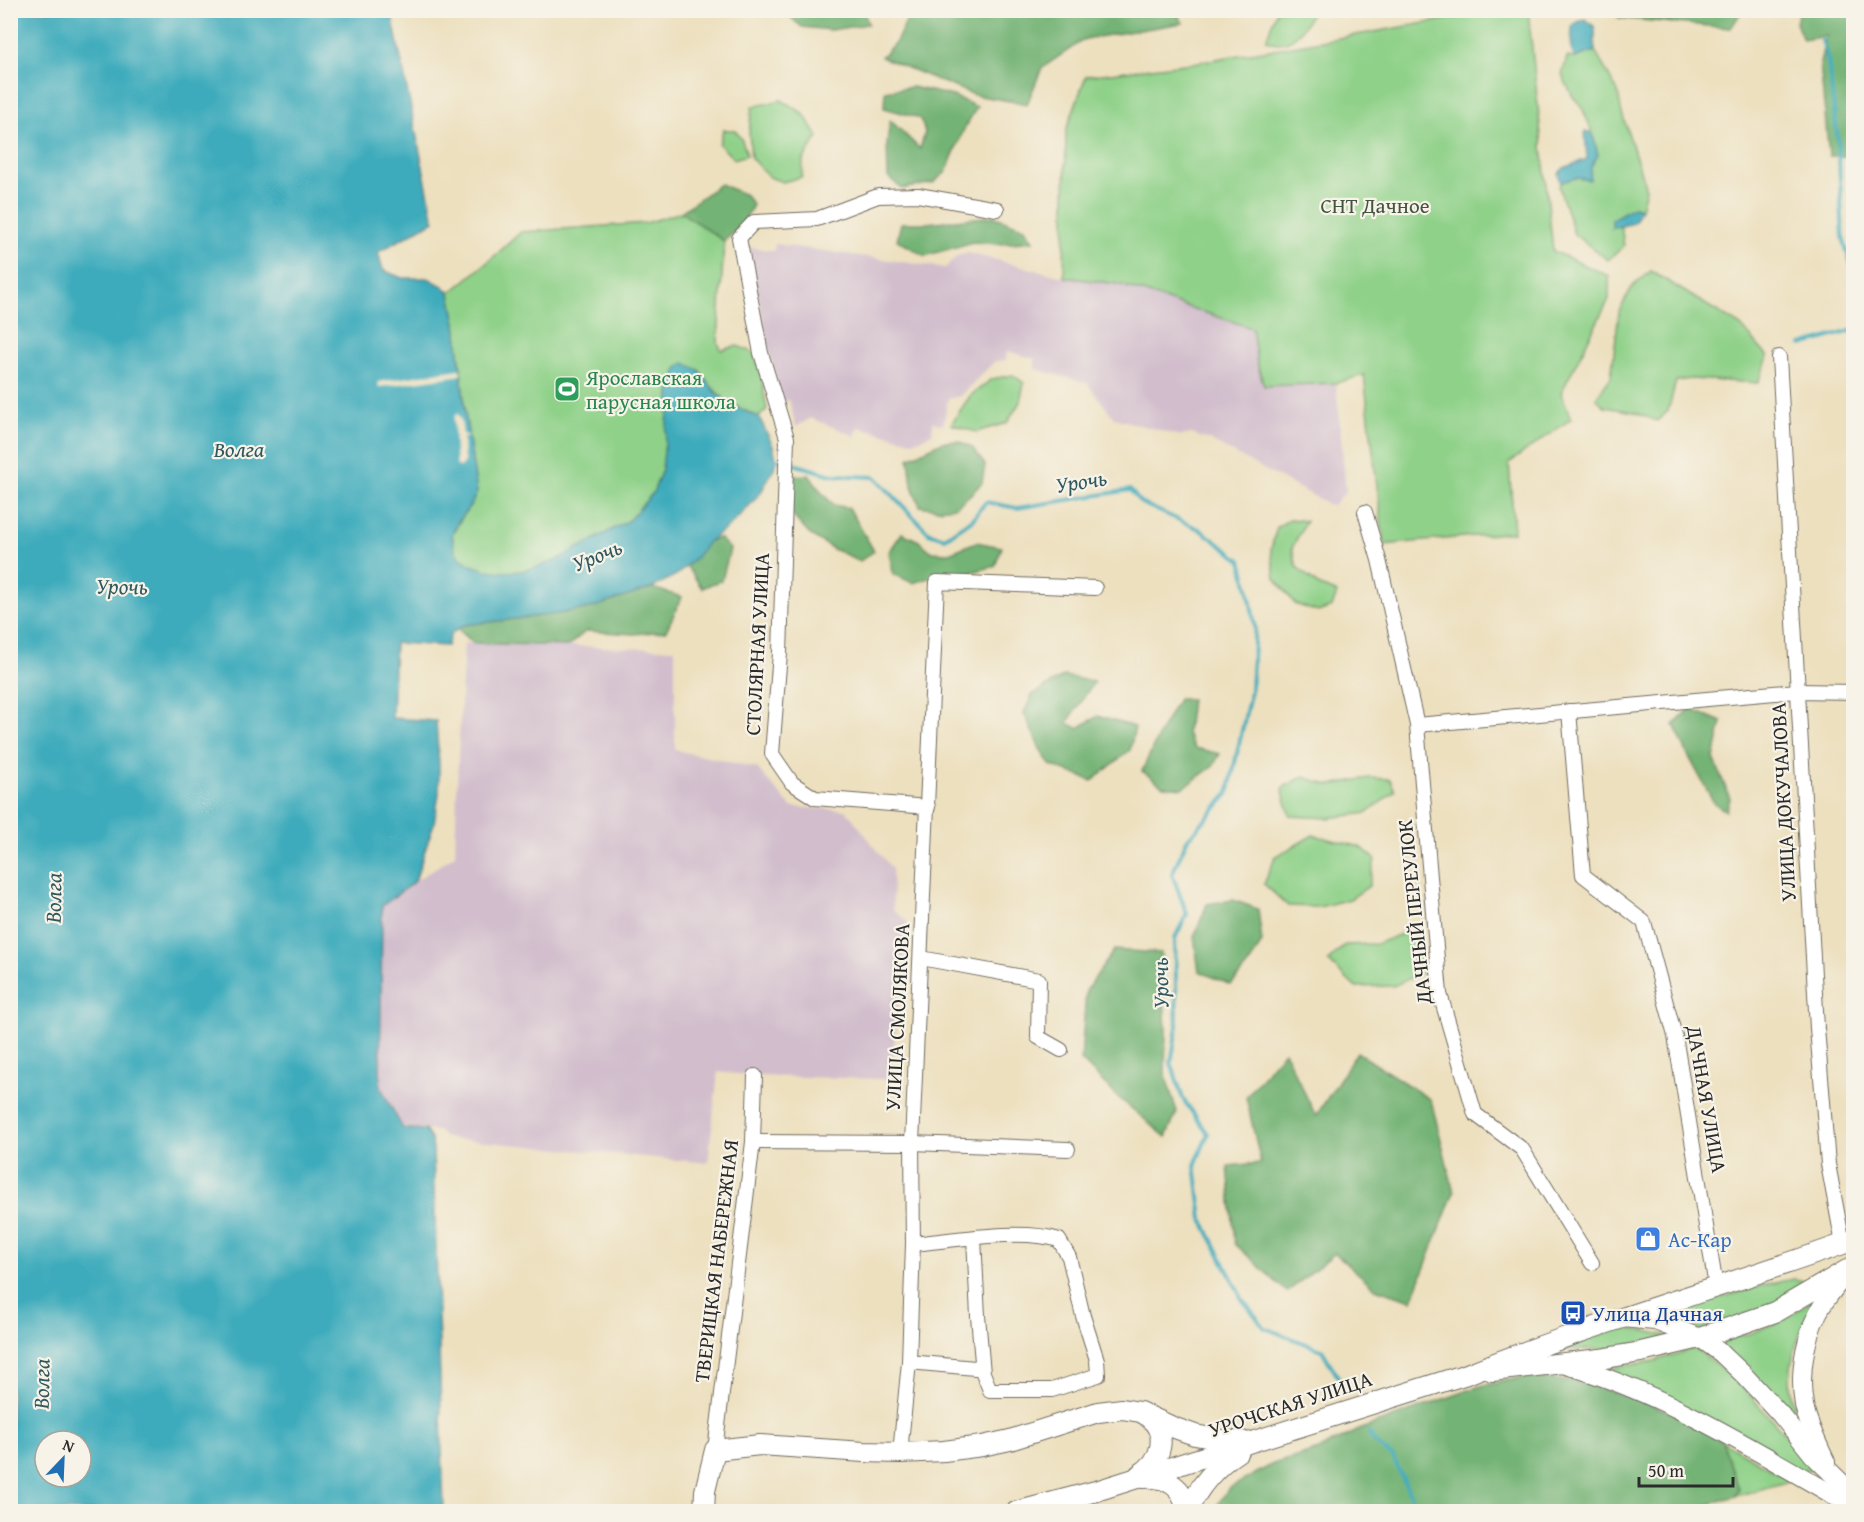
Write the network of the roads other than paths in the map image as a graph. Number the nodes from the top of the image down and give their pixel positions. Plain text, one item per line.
1 (997, 209) dead end
2 (1779, 357) dead end
3 (1365, 512) dead end
4 (1095, 588) dead end
5 (1797, 691) junction
6 (1854, 692) edge
7 (1569, 711) junction
8 (1417, 725) junction
9 (928, 807) junction
10 (921, 958) junction
11 (1061, 1050) dead end
12 (755, 1076) dead end
13 (753, 1142) junction
14 (912, 1143) junction
15 (1068, 1149) dead end
16 (974, 1238) junction
17 (1848, 1242) edge
18 (913, 1244) junction
19 (1592, 1263) dead end
20 (1851, 1268) edge
21 (1716, 1287) junction
22 (1621, 1317) junction
23 (1700, 1338) junction
24 (909, 1362) junction
25 (1562, 1363) junction
26 (982, 1365) junction
27 (1467, 1374) junction
28 (1140, 1413) junction
29 (1254, 1441) junction
30 (715, 1450) junction
31 (900, 1453) junction
32 (1830, 1471) junction
33 (1128, 1480) junction
34 (1854, 1495) edge
35 (1854, 1506) edge
36 (704, 1512) edge
37 (1016, 1512) edge
38 (1186, 1512) edge

1 - 9 street, СТОЛЯРНАЯ УЛИЦА
2 - 5 street, УЛИЦА ДОКУЧАЛОВА
3 - 8 street, ДАЧНЫЙ ПЕРЕУЛОК
4 - 9 street, УЛИЦА СМОЛЯКОВА
5 - 6 street
5 - 7 street
5 - 17 street, УЛИЦА ДОКУЧАЛОВА
7 - 8 street
7 - 21 street, ДАЧНАЯ УЛИЦА
8 - 19 street, ДАЧНЫЙ ПЕРЕУЛОК
9 - 10 street, УЛИЦА СМОЛЯКОВА
10 - 11 street
10 - 14 street, УЛИЦА СМОЛЯКОВА
12 - 13 street, ТВЕРИЦКАЯ НАБЕРЕЖНАЯ
13 - 14 street
13 - 30 street, ТВЕРИЦКАЯ НАБЕРЕЖНАЯ
14 - 15 street
14 - 18 street, УЛИЦА СМОЛЯКОВА
16 - 18 street
16 - 26 street
16 - 26 street
17 - 21 main road, УРОЧСКАЯ УЛИЦА
18 - 24 street, УЛИЦА СМОЛЯКОВА
20 - 23 main road, УРОЧСКАЯ УЛИЦА
20 - 32 main road
21 - 22 main road, УРОЧСКАЯ УЛИЦА
22 - 23 main road
22 - 27 main road, УРОЧСКАЯ УЛИЦА
23 - 25 main road, УРОЧСКАЯ УЛИЦА
23 - 32 main road
24 - 26 street
24 - 31 street, УЛИЦА СМОЛЯКОВА
25 - 27 main road, УРОЧСКАЯ УЛИЦА
25 - 35 main road
27 - 29 main road, УРОЧСКАЯ УЛИЦА
28 - 29 main road
28 - 31 main road
28 - 33 main road
29 - 33 main road, УРОЧСКАЯ УЛИЦА
29 - 38 main road
30 - 31 main road
30 - 36 main road
32 - 34 main road
33 - 37 main road
33 - 38 main road

